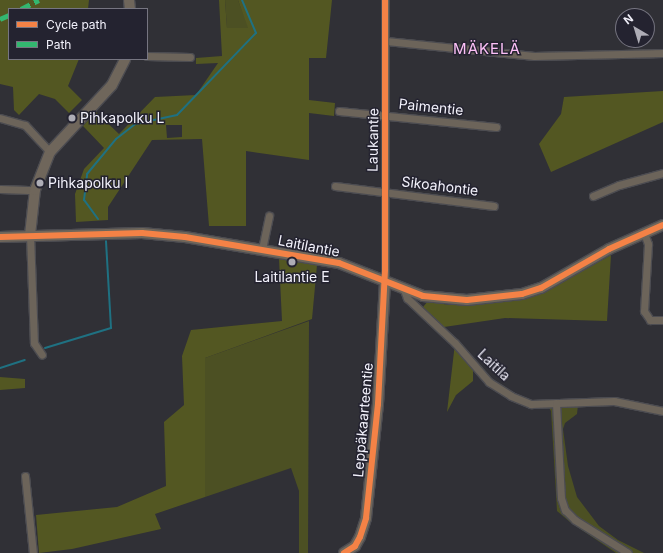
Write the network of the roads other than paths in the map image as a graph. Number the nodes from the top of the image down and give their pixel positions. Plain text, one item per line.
1 (386, 0) edge
2 (386, 41) junction
3 (663, 53) edge
4 (148, 56) edge
5 (190, 57) dead end
6 (125, 60) edge
7 (339, 111) dead end
8 (386, 115) junction
9 (0, 118) edge
10 (496, 127) dead end
11 (50, 152) junction
12 (663, 173) edge
13 (335, 186) dead end
14 (0, 189) edge
15 (35, 190) junction
16 (385, 193) junction
17 (594, 196) dead end
18 (494, 206) dead end
19 (269, 216) dead end
20 (663, 225) edge
21 (644, 233) junction
22 (30, 235) junction
23 (0, 237) edge
24 (262, 249) junction
25 (385, 281) junction
26 (404, 290) junction
27 (663, 320) edge
28 (42, 355) dead end
29 (556, 403) junction
30 (663, 411) edge
31 (25, 476) dead end
32 (33, 553) edge
33 (344, 553) edge
34 (628, 553) edge

1 - 2 street, Laukantie
2 - 3 street
2 - 8 street, Laukantie
4 - 5 street
6 - 11 street
7 - 8 street, Paimentie
8 - 10 street, Paimentie
8 - 16 street, Laukantie
9 - 11 street
11 - 15 street
12 - 17 street
13 - 16 street, Sikoahontie
14 - 15 street
15 - 22 street
16 - 18 street, Sikoahontie
16 - 25 street, Laukantie
19 - 24 street
20 - 21 street, Laitilantie
21 - 26 street, Laitilantie
21 - 27 street
22 - 23 street, Laitilantie
22 - 24 street, Laitilantie
22 - 28 street
24 - 25 street, Laitilantie
25 - 26 street, Laitilantie
25 - 33 street, Leppäkaarteentie
26 - 29 street, Laitila
29 - 30 street, Laitila
29 - 34 street
31 - 32 street

